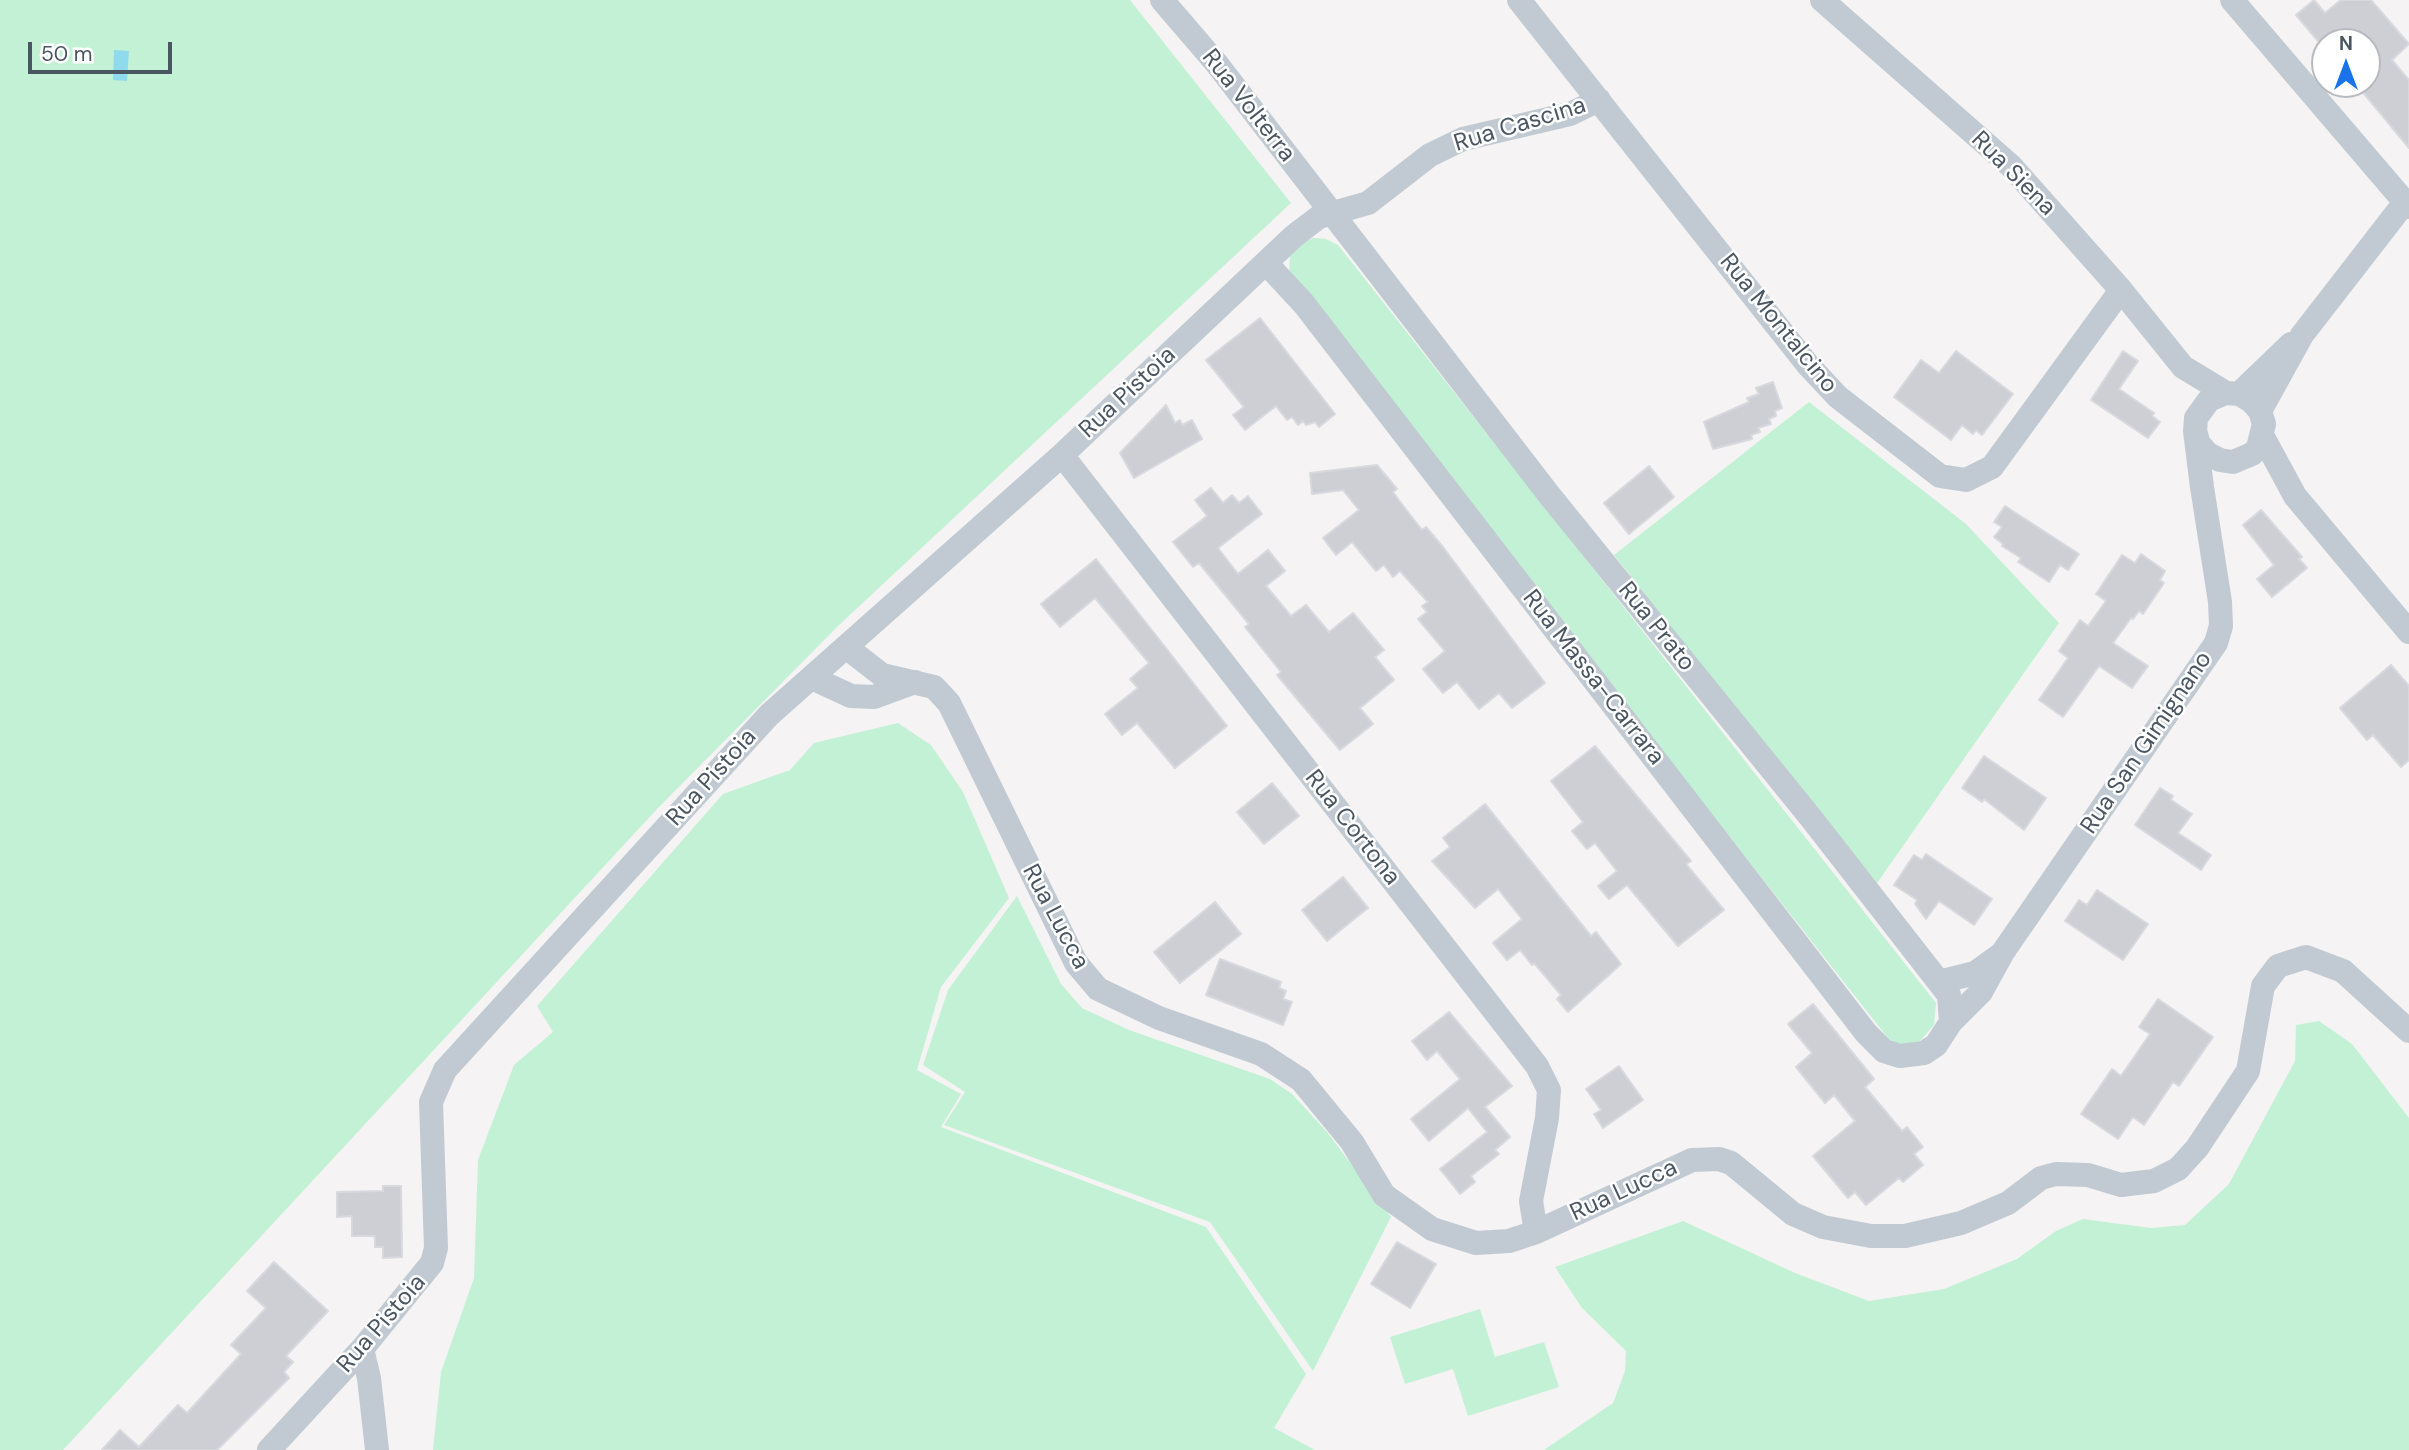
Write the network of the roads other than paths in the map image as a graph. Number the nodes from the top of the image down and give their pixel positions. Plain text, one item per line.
1 (1162, 0) edge
2 (1519, 0) edge
3 (1822, 0) edge
4 (2232, 0) edge
5 (1600, 100) junction
6 (2407, 205) edge
7 (1333, 213) junction
8 (1266, 263) junction
9 (2121, 290) junction
10 (2302, 335) junction
11 (2183, 368) junction
12 (2233, 394) junction
13 (2260, 411) junction
14 (2196, 424) junction
15 (2263, 437) junction
16 (1062, 455) junction
17 (2237, 460) junction
18 (2295, 496) junction
19 (2208, 512) junction
20 (2409, 632) edge
21 (846, 647) junction
22 (812, 678) junction
23 (916, 682) junction
24 (2003, 953) junction
25 (1939, 982) junction
26 (1951, 1022) junction
27 (2409, 1031) edge
28 (1536, 1232) junction
29 (362, 1349) junction
30 (269, 1450) edge
31 (377, 1450) edge

1 - 7 street, Rua Volterra
2 - 5 street, Rua Montalcino
3 - 9 street, Rua Siena
4 - 6 street
5 - 7 street, Rua Cascina
5 - 9 street, Rua Montalcino
6 - 10 street
7 - 8 street, Rua Pistoia
7 - 25 street, Rua Prato
8 - 16 street, Rua Pistoia
8 - 26 street, Rua Massa-Carrara
9 - 11 street, Rua Siena
10 - 12 street
10 - 13 street
11 - 12 street, Rua Siena
11 - 14 street, Rua Siena
12 - 13 street
12 - 14 street
13 - 15 street
14 - 17 street
14 - 19 street, Rua San Gimignano
15 - 17 street
15 - 18 street
16 - 21 street, Rua Pistoia
16 - 28 street, Rua Cortona
17 - 18 street
17 - 19 street, Rua San Gimignano
18 - 20 street
19 - 24 street, Rua San Gimignano
21 - 22 street, Rua Pistoia
21 - 23 street, Rua Lucca
22 - 23 street
22 - 29 street, Rua Pistoia
23 - 28 street, Rua Lucca
24 - 25 street, Rua San Gimignano
24 - 26 street, Rua San Gimignano
25 - 26 street, Rua Prato
27 - 28 street, Rua Lucca
29 - 30 street, Rua Pistoia
29 - 31 street

